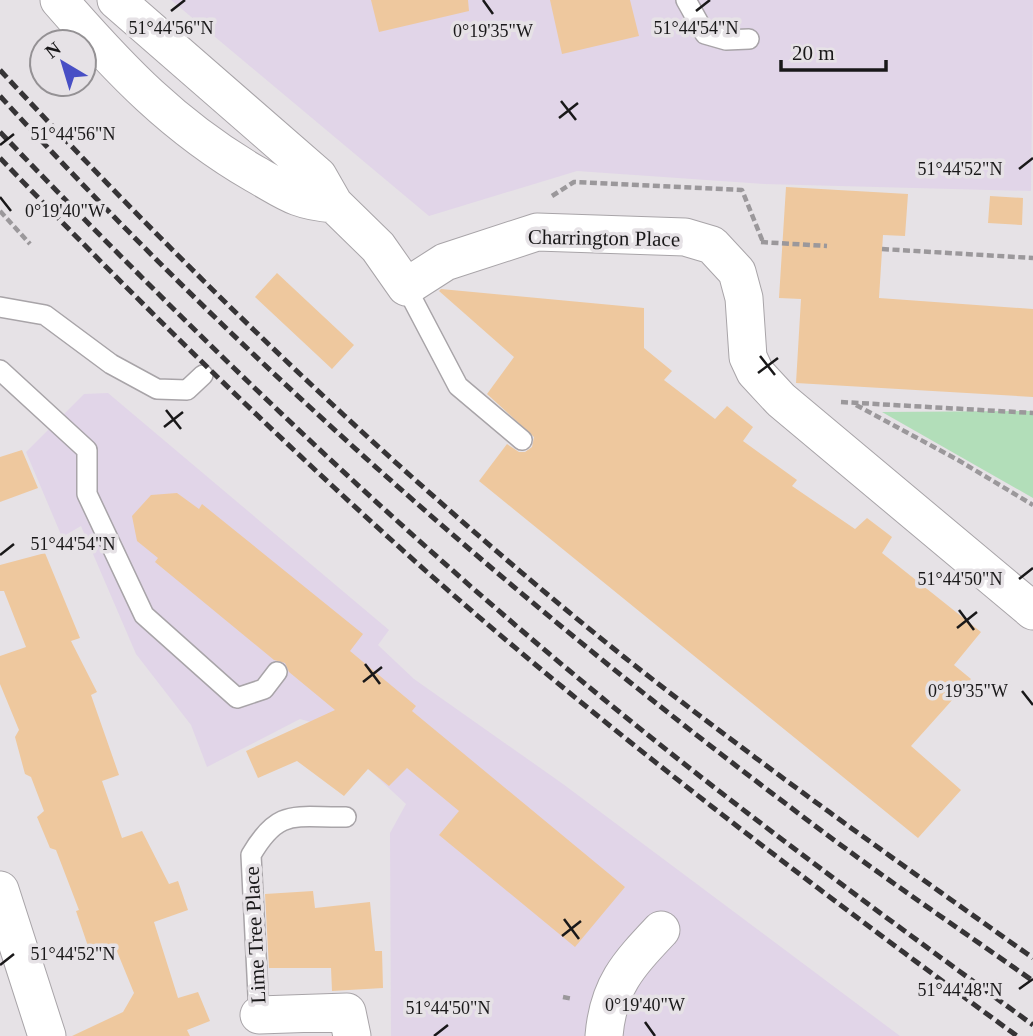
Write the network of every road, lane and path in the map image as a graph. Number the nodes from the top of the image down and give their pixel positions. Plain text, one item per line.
1 (59, 0) edge
2 (116, 0) edge
3 (686, 0) edge
4 (749, 39) dead end
5 (550, 198) dead end
6 (334, 204) junction
7 (0, 211) edge
8 (763, 242) junction
9 (30, 244) dead end
10 (712, 245) junction
11 (827, 246) dead end
12 (882, 249) dead end
13 (1033, 258) edge
14 (406, 288) junction
15 (0, 307) edge
16 (0, 370) edge
17 (203, 375) dead end
18 (781, 400) junction
19 (852, 403) junction
20 (1033, 413) edge
21 (522, 440) dead end
22 (1033, 505) edge
23 (1033, 611) edge
24 (277, 672) dead end
25 (346, 817) dead end
26 (0, 890) edge
27 (661, 930) dead end
28 (259, 1016) joint
29 (47, 1036) edge
30 (352, 1036) edge
31 (604, 1036) edge

1 - 6 street
2 - 6 street
3 - 4 lane
5 - 8 path
6 - 14 street
7 - 9 path
8 - 10 path
8 - 11 path
10 - 14 street, Charrington Place
10 - 18 street
12 - 13 path
14 - 21 lane
15 - 17 lane
16 - 24 lane
18 - 19 path
18 - 23 street
19 - 20 path
19 - 22 path
25 - 28 lane, Lime Tree Place
26 - 29 street
27 - 31 street
28 - 30 street, Lime Tree Place

